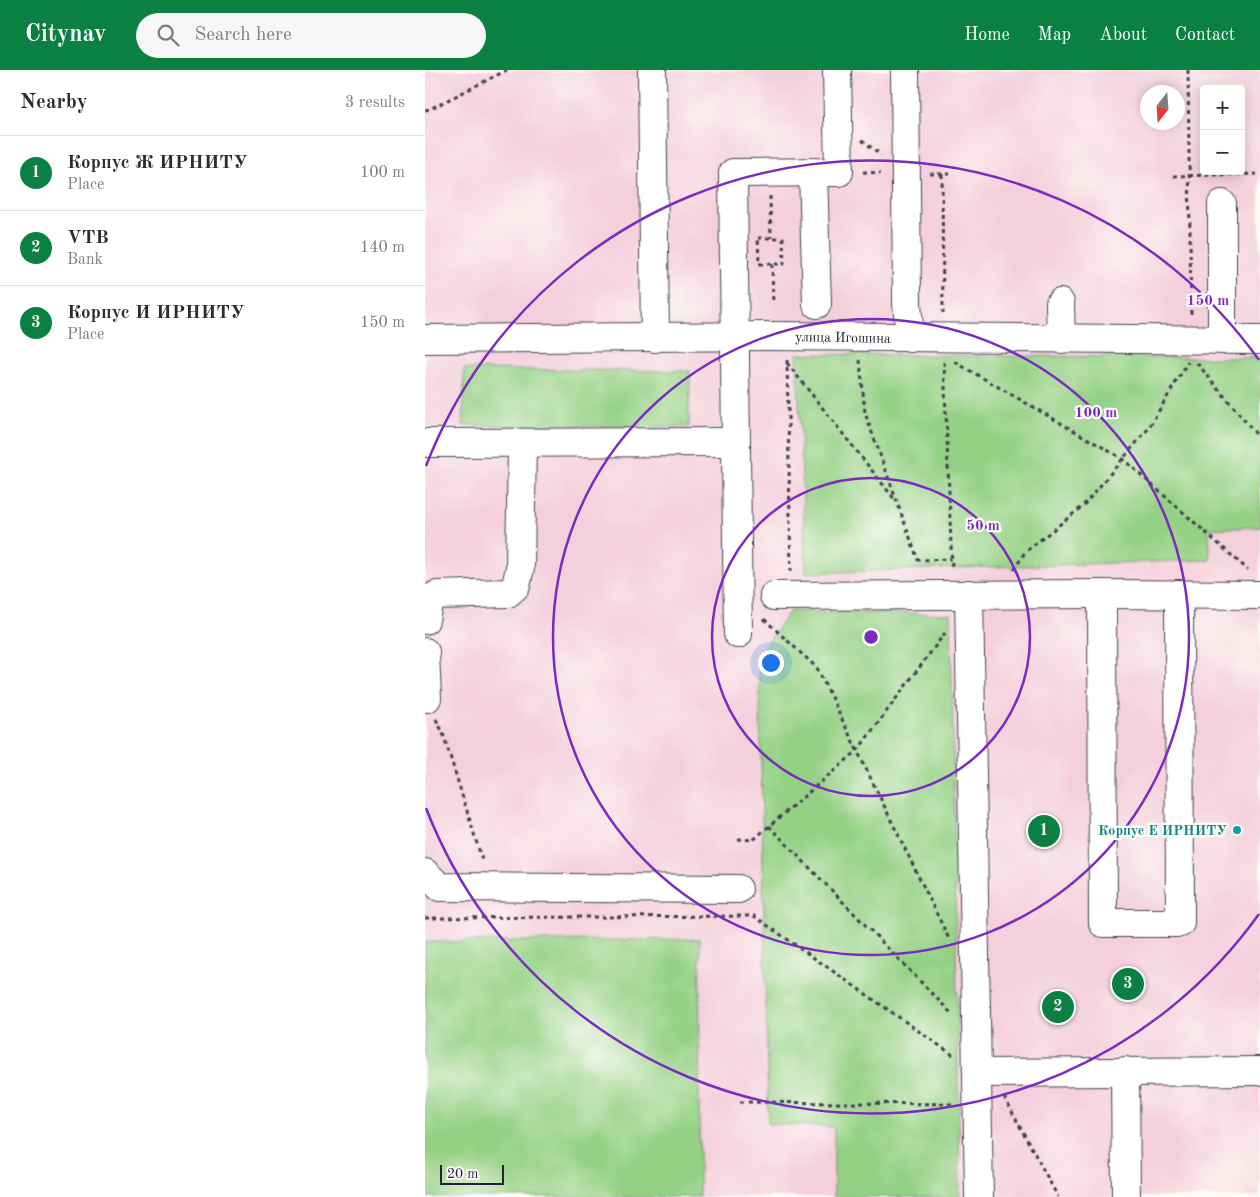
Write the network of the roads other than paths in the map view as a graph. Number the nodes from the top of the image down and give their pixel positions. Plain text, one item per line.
1 (652, 70) edge
2 (837, 70) edge
3 (905, 70) edge
4 (813, 172) junction
5 (1222, 204) dead end
6 (1061, 303) dead end
7 (817, 304) dead end
8 (734, 336) junction
9 (655, 338) junction
10 (910, 338) junction
11 (425, 339) edge
12 (1061, 339) junction
13 (1222, 340) junction
14 (1260, 340) edge
15 (736, 442) junction
16 (425, 443) edge
17 (522, 443) junction
18 (1256, 585) edge
19 (1102, 594) junction
20 (1179, 594) junction
21 (774, 602) road end
22 (969, 606) junction
23 (425, 620) edge
24 (738, 634) dead end
25 (425, 652) edge
26 (427, 698) road end
27 (425, 874) edge
28 (738, 889) dead end
29 (1125, 1071) junction
30 (1260, 1071) edge
31 (985, 1072) junction
32 (979, 1197) edge
33 (1126, 1197) edge

1 - 9 street
2 - 4 street
3 - 10 street
4 - 7 street
4 - 8 street
5 - 13 street
6 - 12 street
8 - 9 street, улица Игошина
8 - 10 street, улица Игошина
8 - 15 street
9 - 11 street, улица Игошина
10 - 12 street, улица Игошина
12 - 13 street, улица Игошина
13 - 14 street, улица Игошина
15 - 17 street
15 - 24 street
16 - 17 street
17 - 23 street
18 - 20 street
19 - 20 street
19 - 20 street
19 - 22 street
21 - 22 street
22 - 31 street
25 - 26 street
27 - 28 street
29 - 30 street
29 - 31 street
29 - 33 street
31 - 32 street

